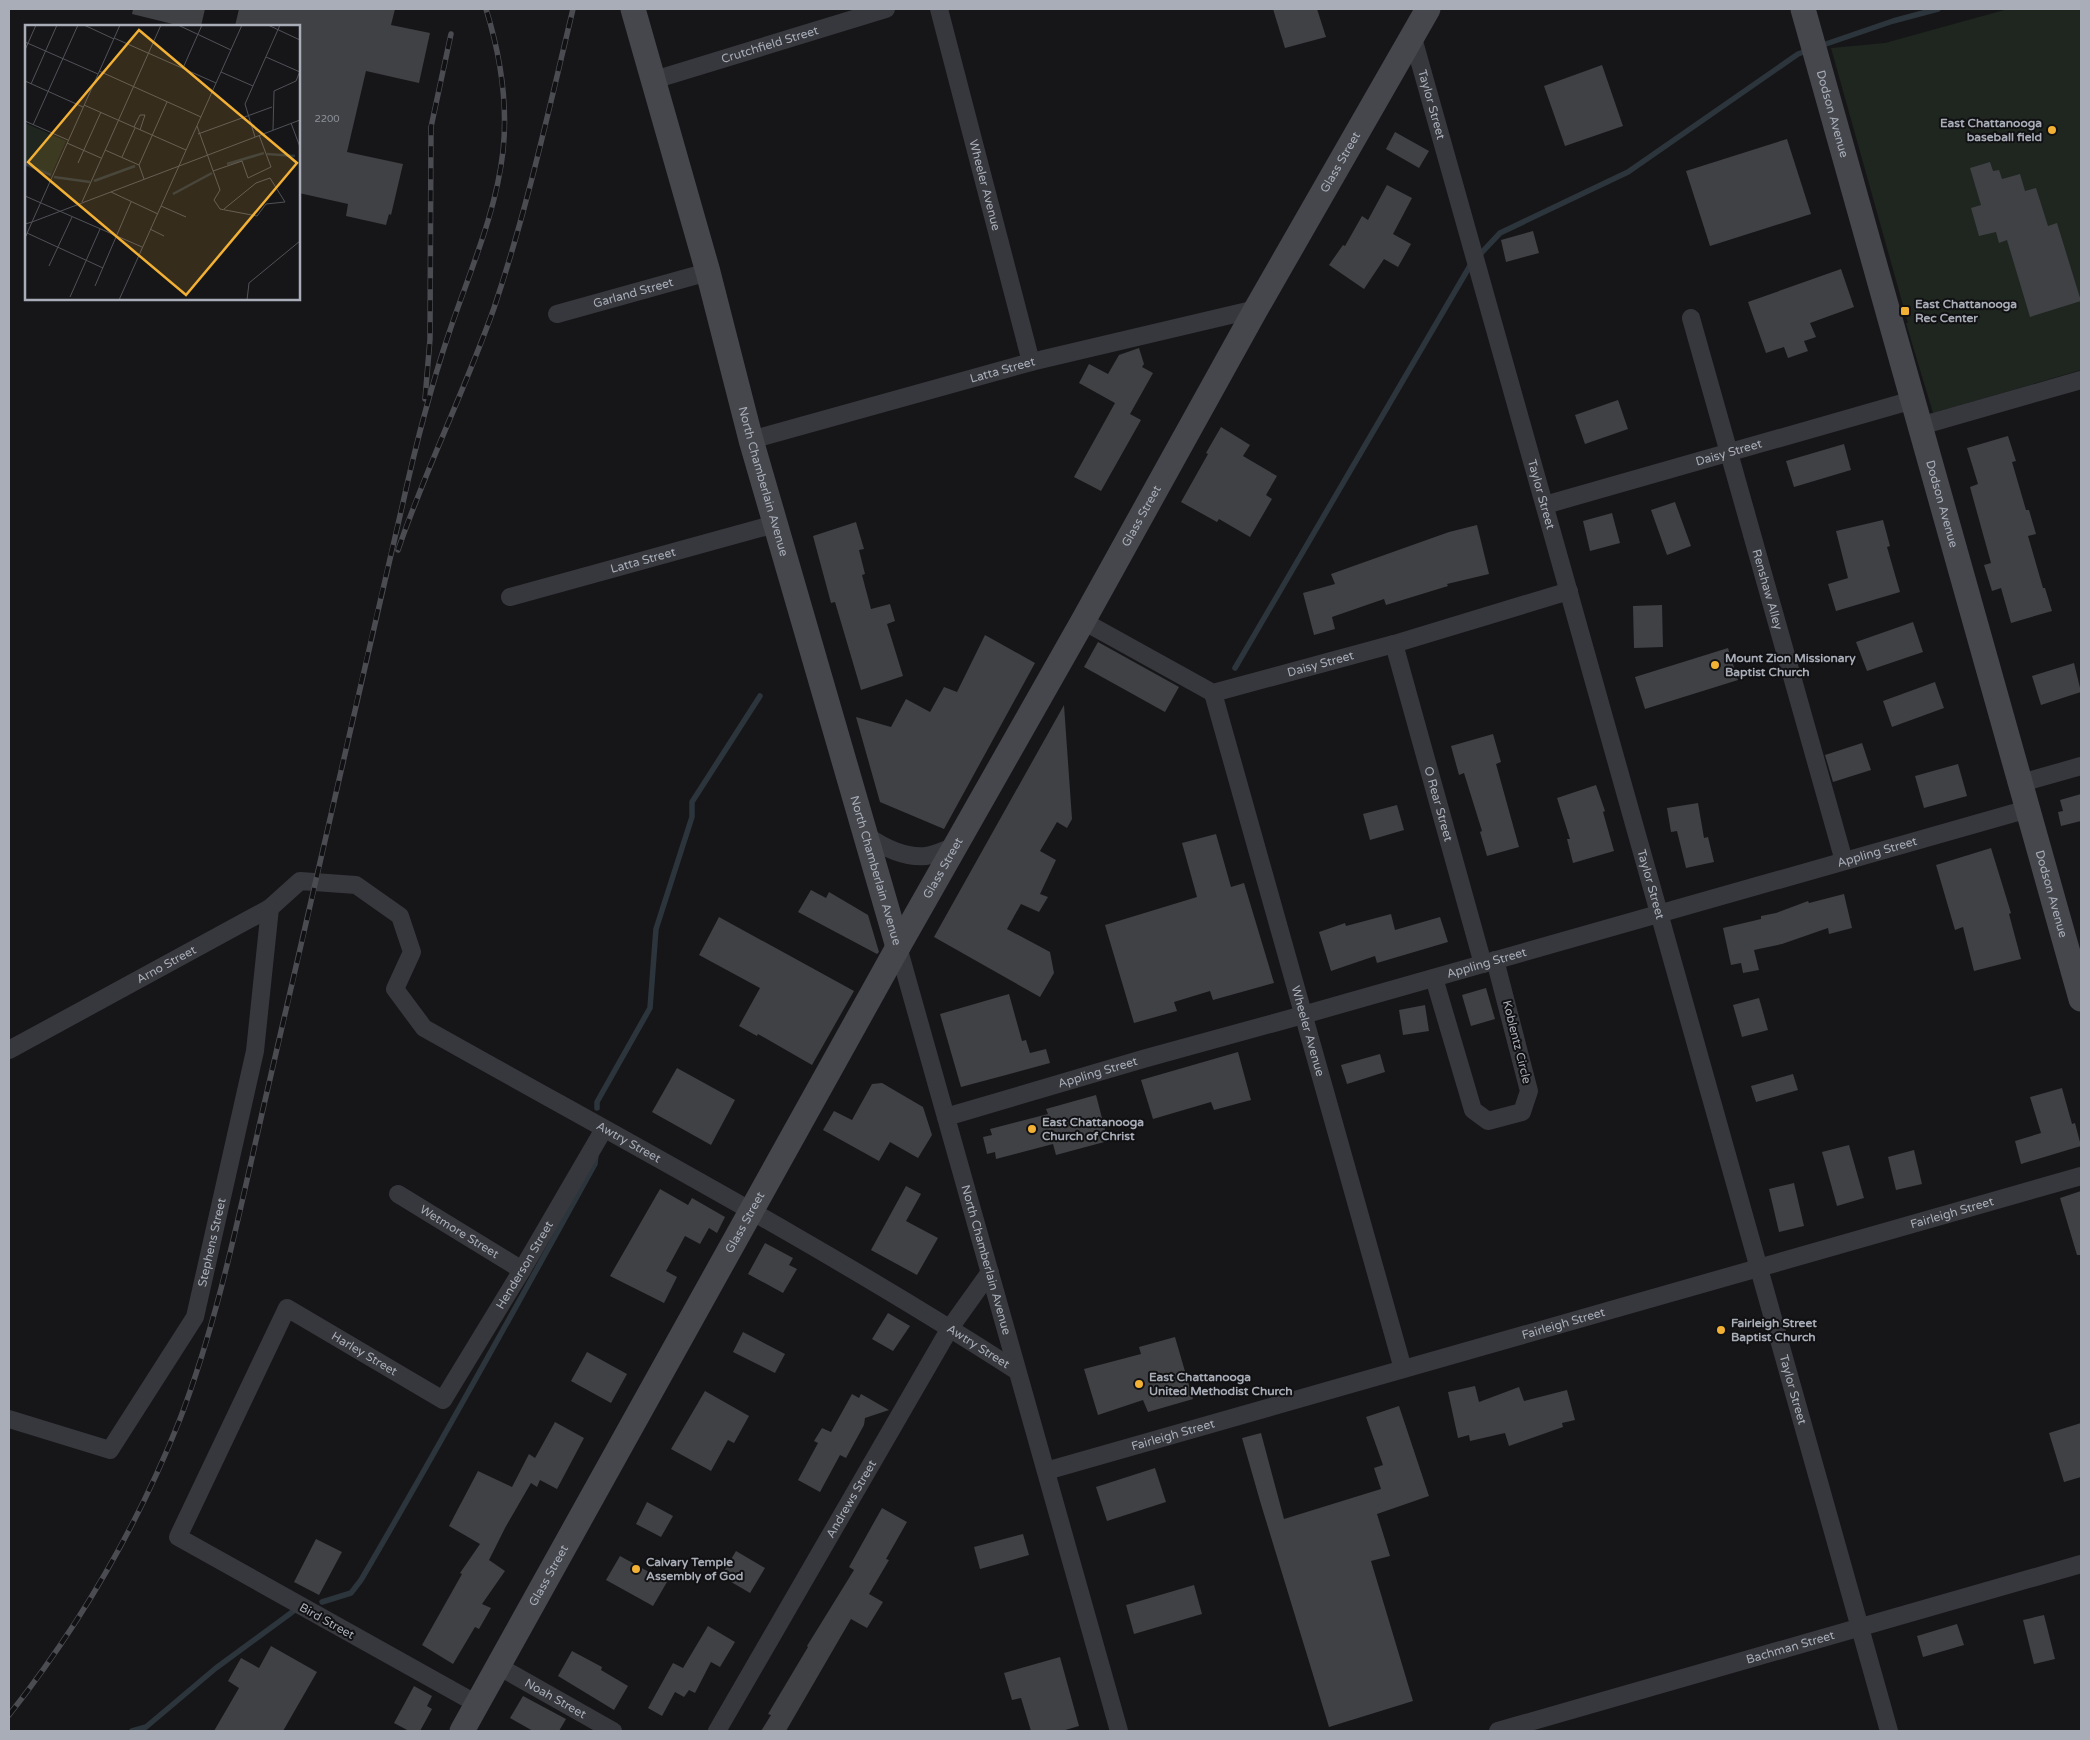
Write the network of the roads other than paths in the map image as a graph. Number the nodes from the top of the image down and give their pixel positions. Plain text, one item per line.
1 (633, 9) edge
2 (886, 9) edge
3 (939, 9) edge
4 (1428, 9) edge
5 (1803, 9) edge
6 (1413, 38) junction
7 (654, 80) junction
8 (708, 272) junction
9 (1256, 309) junction
10 (557, 314) dead end
11 (1691, 318) dead end
12 (1031, 362) junction
13 (2081, 380) edge
14 (1913, 400) junction
15 (1920, 426) junction
16 (751, 440) junction
17 (1728, 453) junction
18 (1545, 505) junction
19 (775, 524) junction
20 (1569, 590) junction
21 (510, 598) dead end
22 (1083, 622) junction
23 (1394, 644) junction
24 (1213, 693) junction
25 (2081, 766) edge
26 (2021, 783) junction
27 (2028, 809) junction
28 (867, 836) junction
29 (956, 846) junction
30 (1844, 861) junction
31 (321, 882) joint
32 (270, 908) junction
33 (1659, 914) junction
34 (898, 947) junction
35 (1489, 962) junction
36 (1434, 978) junction
37 (2081, 999) edge
38 (1304, 1015) junction
39 (9, 1050) edge
40 (946, 1117) junction
41 (604, 1129) junction
42 (2081, 1176) edge
43 (398, 1194) dead end
44 (752, 1211) junction
45 (1759, 1268) junction
46 (522, 1270) junction
47 (990, 1272) junction
48 (950, 1328) junction
49 (1403, 1369) junction
50 (1017, 1371) junction
51 (443, 1400) joint
52 (9, 1419) edge
53 (1046, 1471) junction
54 (178, 1537) joint
55 (2081, 1564) edge
56 (1860, 1628) junction
57 (498, 1666) junction
58 (477, 1704) junction
59 (462, 1731) edge
60 (613, 1731) edge
61 (718, 1731) edge
62 (1119, 1731) edge
63 (1501, 1731) edge
64 (1890, 1731) edge

1 - 7 street, North Chamberlain Avenue
2 - 7 street, Crutchfield Street
3 - 12 street, Wheeler Avenue
4 - 6 street, Glass Street
5 - 14 street, Dodson Avenue
6 - 9 street, Glass Street
6 - 18 street, Taylor Street
7 - 8 street, North Chamberlain Avenue
8 - 10 street, Garland Street
8 - 16 street, North Chamberlain Avenue
9 - 12 street, Latta Street
9 - 22 street, Glass Street
11 - 17 street, Renshaw Alley
12 - 16 street, Latta Street
13 - 15 street
14 - 15 street, Dodson Avenue
14 - 17 street, Daisy Street
15 - 26 street, Dodson Avenue
16 - 19 street, North Chamberlain Avenue
17 - 18 street, Daisy Street
17 - 30 street, Renshaw Alley
18 - 20 street, Taylor Street
19 - 21 street, Latta Street
19 - 28 street, North Chamberlain Avenue
20 - 23 street, Daisy Street
20 - 33 street, Taylor Street
22 - 24 street
22 - 29 street, Glass Street
23 - 24 street, Daisy Street
23 - 35 street, O Rear Street
24 - 38 street, Wheeler Avenue
25 - 26 street
26 - 27 street, Dodson Avenue
27 - 30 street, Appling Street
27 - 37 street, Dodson Avenue
28 - 29 street
28 - 34 street, North Chamberlain Avenue
29 - 34 street, Glass Street
30 - 33 street, Appling Street
31 - 32 street, Arno Street
31 - 41 street, Awtry Street
32 - 39 street, Arno Street
32 - 52 street, Stephens Street
33 - 35 street, Appling Street
33 - 45 street, Taylor Street
34 - 40 street, North Chamberlain Avenue
34 - 44 street, Glass Street
35 - 36 street, Appling Street
35 - 36 street, Koblentz Circle
36 - 38 street, Appling Street
38 - 40 street, Appling Street
38 - 49 street, Wheeler Avenue
40 - 47 street, North Chamberlain Avenue
41 - 44 street, Awtry Street
41 - 46 street, Henderson Street
42 - 45 street, Fairleigh Street
43 - 46 street, Wetmore Street
44 - 48 street, Awtry Street
44 - 57 street, Glass Street
45 - 49 street, Fairleigh Street
45 - 56 street, Taylor Street
46 - 51 street, Henderson Street
47 - 48 street, Andrews Street
47 - 50 street, North Chamberlain Avenue
48 - 50 street, Awtry Street
48 - 61 street, Andrews Street
49 - 53 street, Fairleigh Street
50 - 53 street, North Chamberlain Avenue
51 - 54 street, Harley Street
53 - 62 street, North Chamberlain Avenue
54 - 58 street, Bird Street
55 - 56 street, Bachman Street
56 - 63 street, Bachman Street
56 - 64 street, Taylor Street
57 - 58 street, Glass Street
57 - 60 street, Noah Street
58 - 59 street, Glass Street

